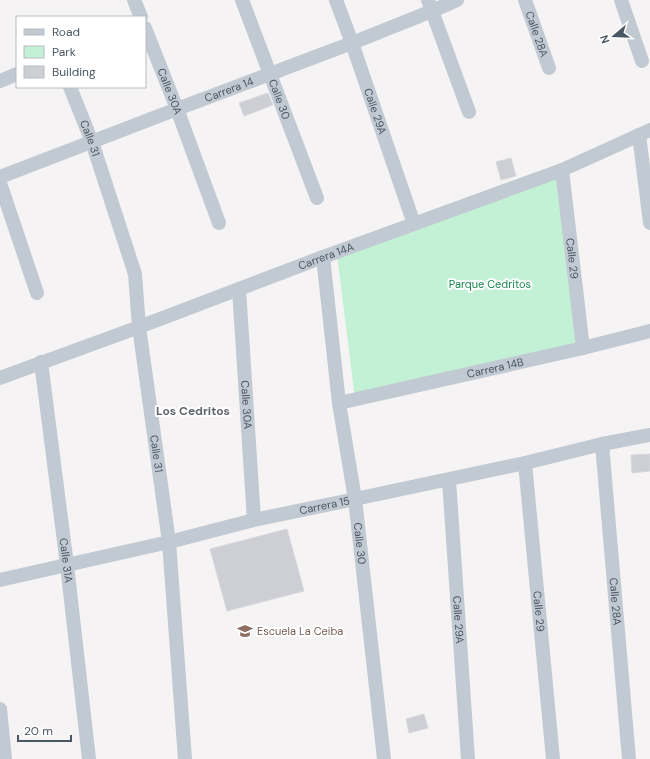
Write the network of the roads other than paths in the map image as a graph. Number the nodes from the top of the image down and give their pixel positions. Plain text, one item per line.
1 (134, 0) edge
2 (242, 0) edge
3 (336, 0) edge
4 (457, 0) edge
5 (524, 0) edge
6 (621, 0) edge
7 (430, 6) edge
8 (141, 16) edge
9 (146, 31) edge
10 (352, 43) junction
11 (642, 61) dead end
12 (549, 68) dead end
13 (16, 74) edge
14 (270, 74) junction
15 (0, 81) edge
16 (70, 88) edge
17 (177, 109) junction
18 (469, 112) dead end
19 (644, 132) edge
20 (92, 142) junction
21 (562, 170) junction
22 (0, 177) edge
23 (0, 184) edge
24 (316, 198) dead end
25 (219, 223) dead end
26 (650, 223) edge
27 (414, 224) junction
28 (323, 257) junction
29 (239, 289) junction
30 (37, 293) dead end
31 (139, 327) junction
32 (650, 331) edge
33 (583, 348) junction
34 (41, 362) junction
35 (0, 378) edge
36 (339, 403) junction
37 (650, 435) edge
38 (602, 444) junction
39 (525, 463) junction
40 (449, 480) junction
41 (355, 500) junction
42 (254, 520) junction
43 (169, 542) junction
44 (67, 565) junction
45 (0, 580) edge
46 (0, 709) edge
47 (5, 759) edge
48 (89, 759) edge
49 (185, 759) edge
50 (384, 759) edge
51 (468, 759) edge
52 (553, 759) edge
53 (629, 759) edge

1 - 8 street
2 - 14 street, Calle 30
3 - 10 street, Calle 29A
4 - 7 street, Carrera 14
5 - 12 street, Calle 28A
6 - 11 street
7 - 10 street, Carrera 14
7 - 18 street
9 - 17 street, Calle 30A
10 - 14 street, Carrera 14
10 - 27 street, Calle 29A
13 - 15 street
14 - 17 street, Carrera 14
14 - 24 street, Calle 30
16 - 20 street, Calle 31
17 - 20 street, Carrera 14
17 - 25 street, Calle 30A
19 - 21 street, Carrera 14A
19 - 26 street
20 - 22 street, Carrera 14
20 - 31 street, Calle 31
21 - 27 street, Carrera 14A
21 - 33 street, Calle 29
23 - 30 street
27 - 28 street, Carrera 14A
28 - 29 street, Carrera 14A
28 - 36 street, Calle 30
29 - 31 street, Carrera 14A
29 - 42 street, Calle 30A
31 - 34 street, Carrera 14A
31 - 43 street, Calle 31
32 - 33 street, Carrera 14B
33 - 36 street, Carrera 14B
34 - 35 street, Carrera 14A
34 - 44 street, Calle 31A
36 - 41 street, Calle 30
37 - 38 street, Carrera 15
38 - 39 street, Carrera 15
38 - 53 street, Calle 28A
39 - 40 street, Carrera 15
39 - 52 street, Calle 29
40 - 41 street, Carrera 15
40 - 51 street, Calle 29A
41 - 42 street, Carrera 15
41 - 50 street, Calle 30
42 - 43 street, Carrera 15
43 - 44 street, Carrera 15
43 - 49 street, Calle 31
44 - 45 street, Carrera 15
44 - 48 street, Calle 31A
46 - 47 street

